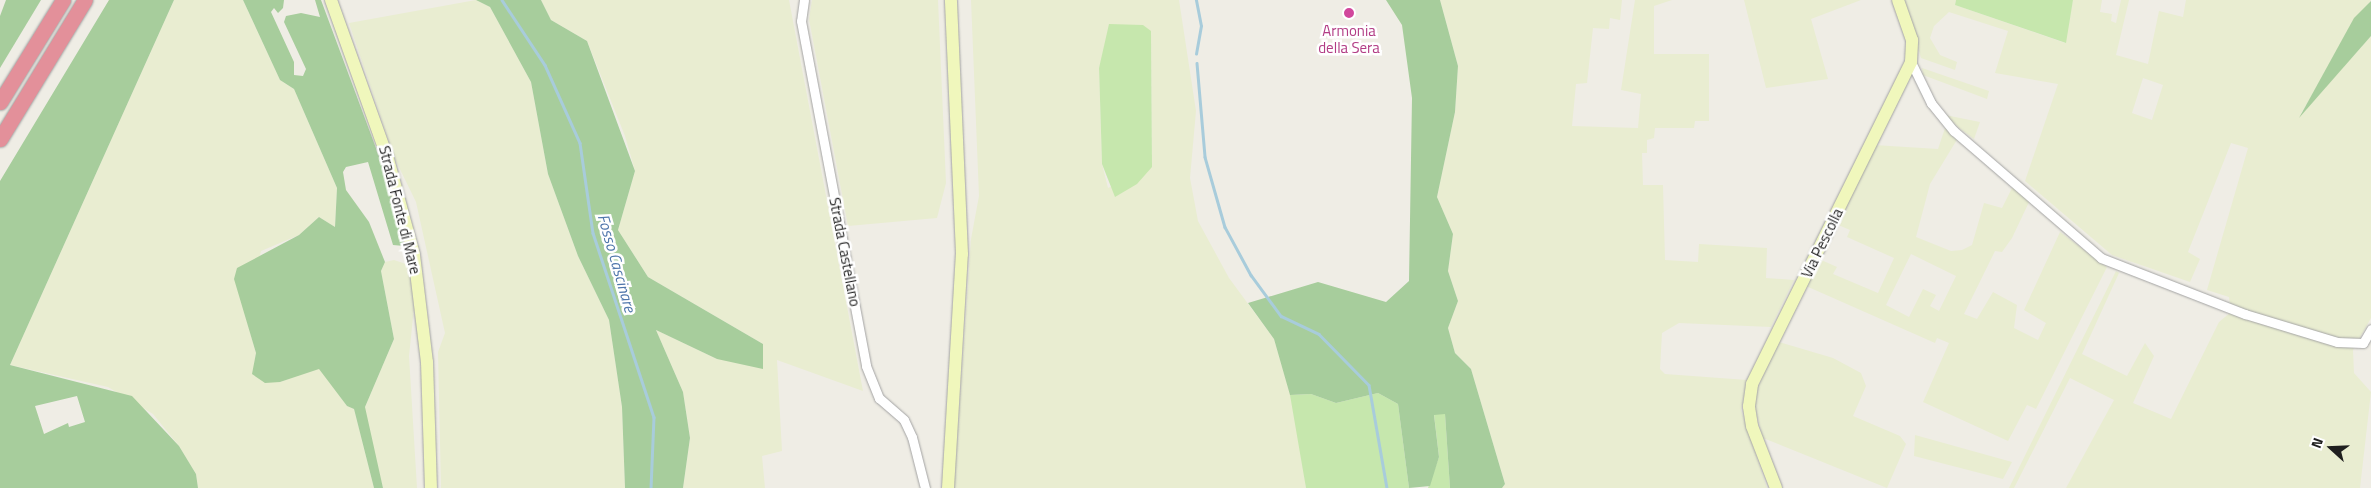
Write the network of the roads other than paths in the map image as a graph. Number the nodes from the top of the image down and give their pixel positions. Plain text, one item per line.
1 (63, 0) edge
2 (85, 0) edge
3 (331, 0) edge
4 (804, 0) edge
5 (951, 0) edge
6 (1898, 0) edge
7 (1911, 62) junction
8 (0, 102) edge
9 (0, 139) edge
10 (2371, 329) edge
11 (431, 488) edge
12 (925, 488) edge
13 (948, 488) edge
14 (1776, 488) edge

1 - 8 highway
2 - 9 highway
3 - 11 street, Strada Fonte di Mare
4 - 12 street, Strada Castellano
5 - 13 street
6 - 7 street, Via Pescolla
7 - 10 street
7 - 14 street, Via Pescolla

